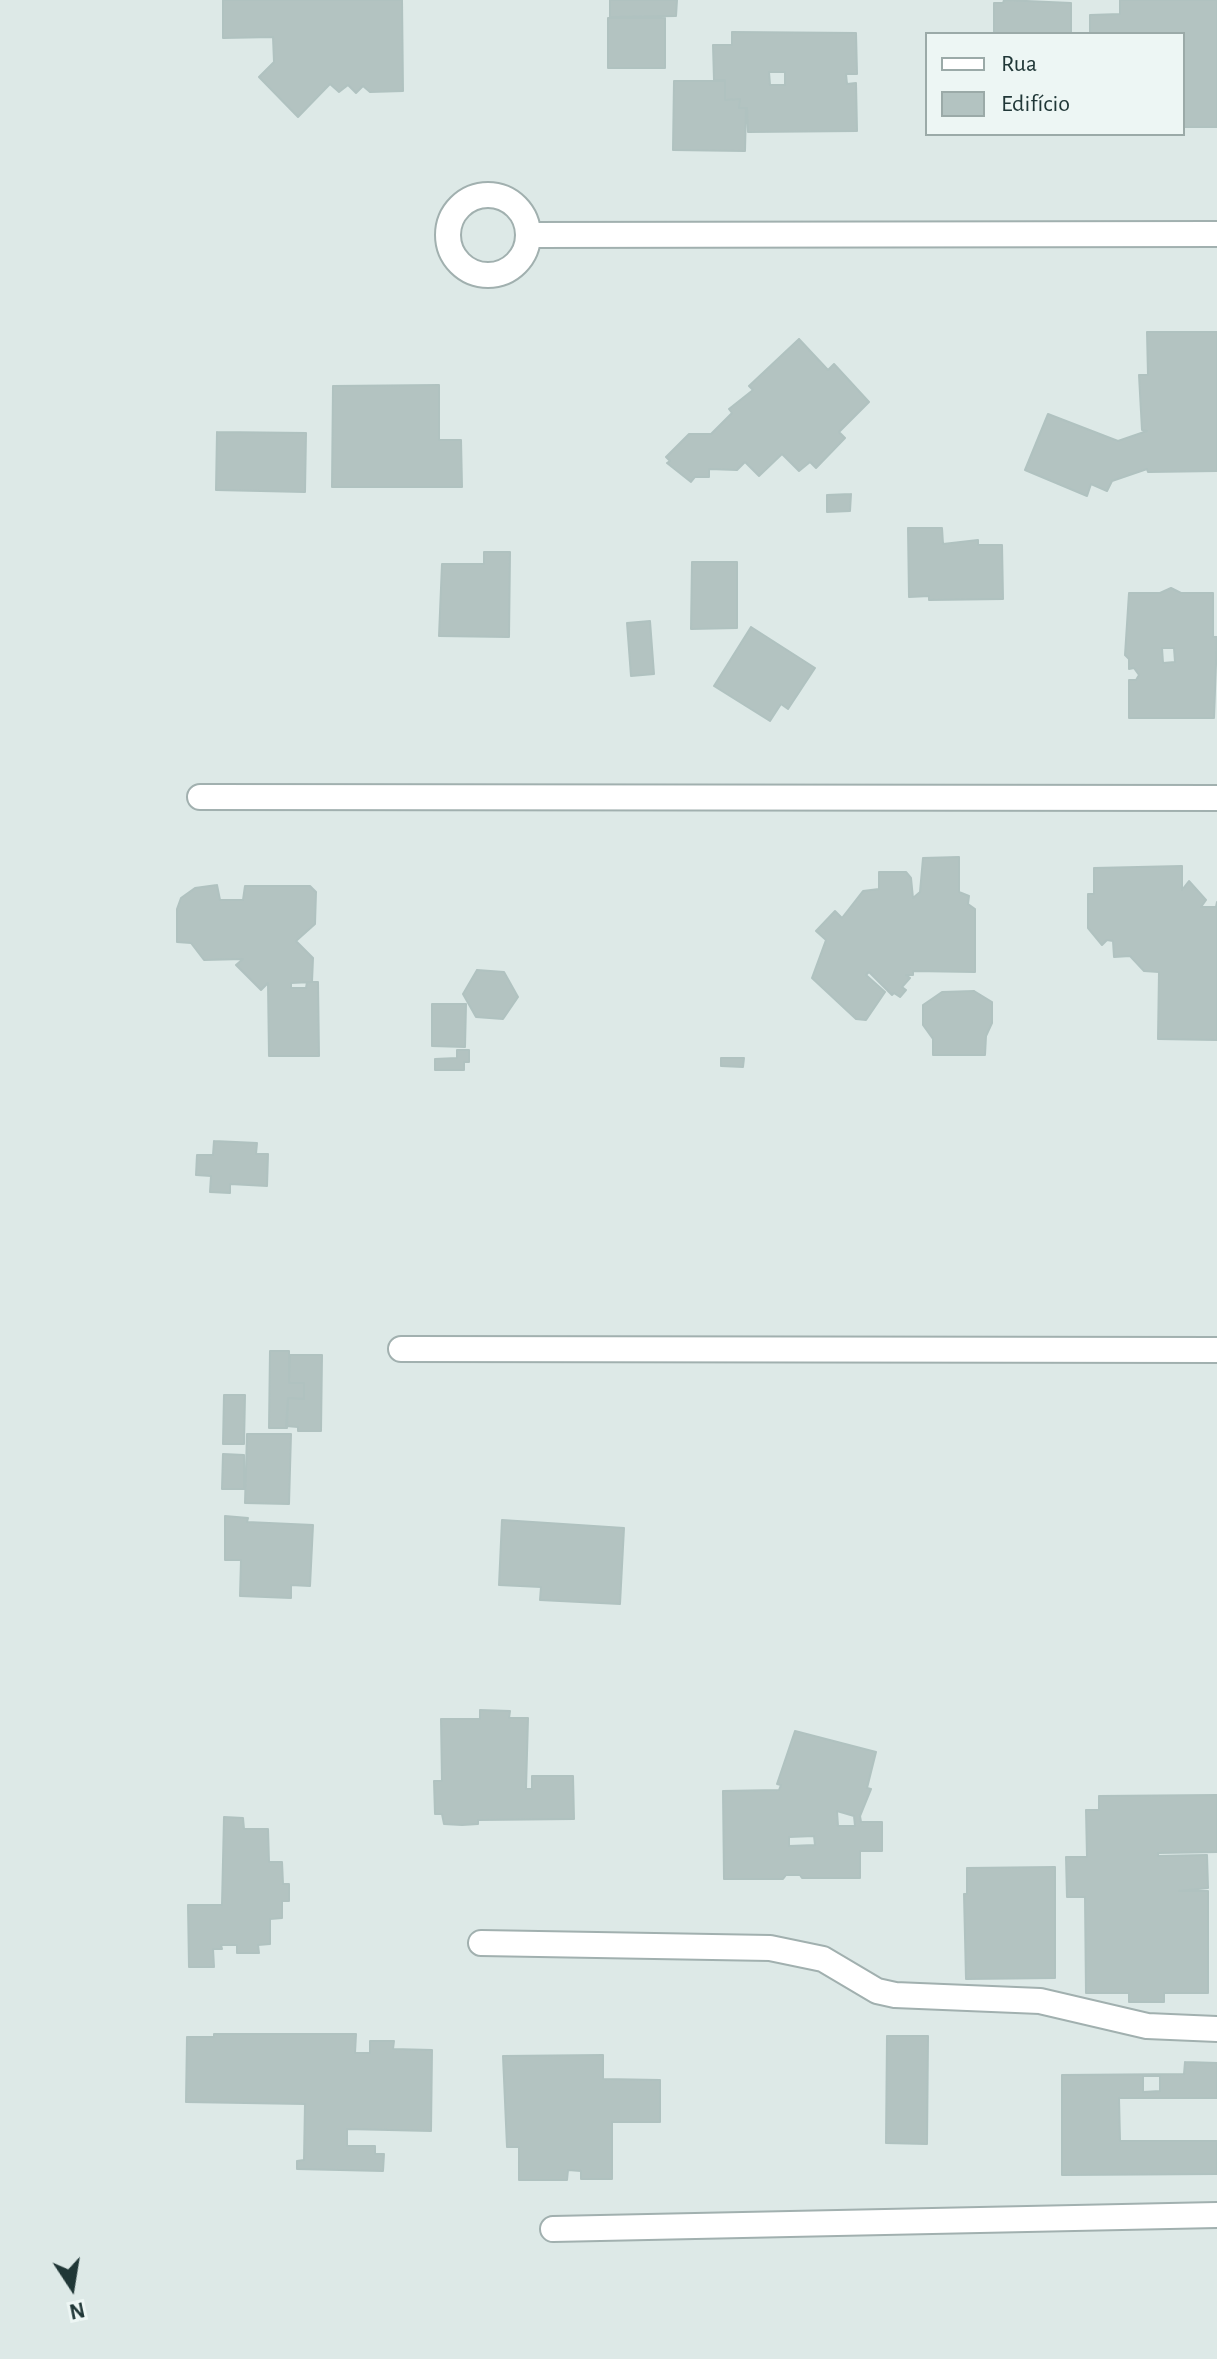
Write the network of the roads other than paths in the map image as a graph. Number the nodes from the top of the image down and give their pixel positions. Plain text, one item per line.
1 (1217, 234) edge
2 (530, 235) dead end
3 (200, 797) dead end
4 (1217, 798) edge
5 (401, 1349) dead end
6 (1217, 1350) edge
7 (481, 1943) dead end
8 (1217, 2029) edge
9 (1217, 2215) edge
10 (553, 2229) dead end

1 - 2 street
3 - 4 street
5 - 6 street
7 - 8 street
9 - 10 street

